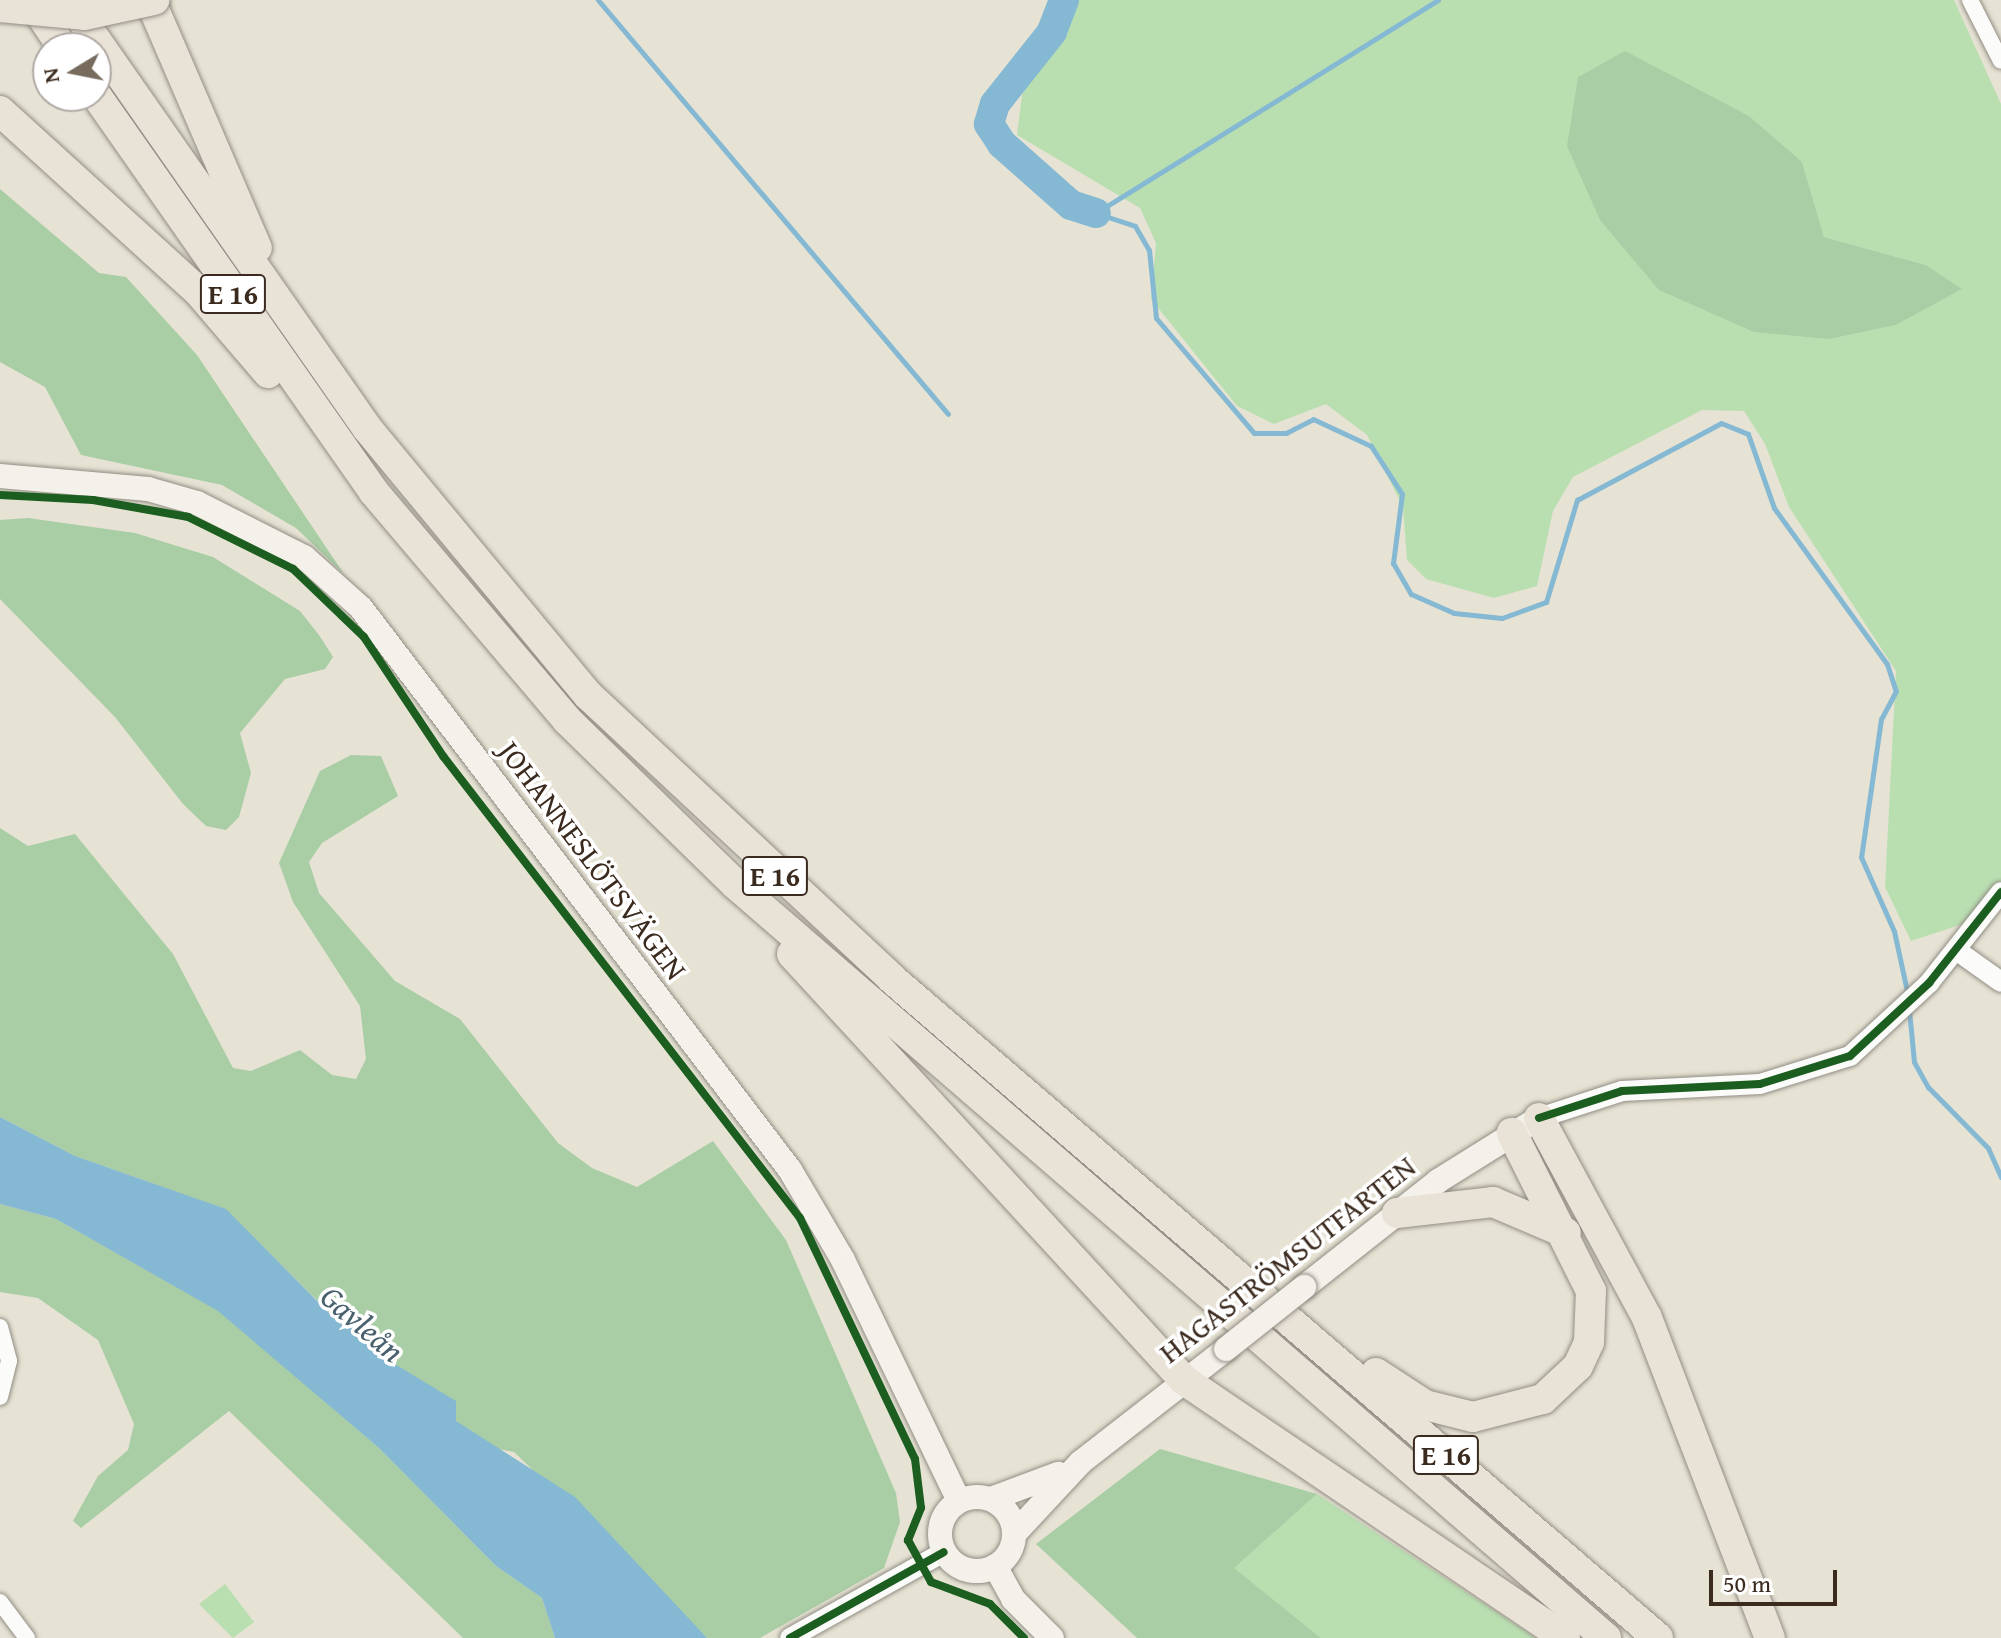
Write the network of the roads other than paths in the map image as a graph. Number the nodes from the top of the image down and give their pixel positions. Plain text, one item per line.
1 (31, 0) edge
2 (68, 0) edge
3 (152, 0) edge
4 (1970, 0) edge
5 (0, 7) edge
6 (52, 32) edge
7 (2001, 61) edge
8 (0, 111) edge
9 (108, 112) edge
10 (289, 319) junction
11 (0, 476) edge
12 (373, 491) junction
13 (735, 884) junction
14 (2001, 892) edge
15 (1956, 950) junction
16 (2001, 982) edge
17 (1539, 1118) junction
18 (1512, 1133) junction
19 (1397, 1213) junction
20 (1566, 1233) junction
21 (1235, 1271) junction
22 (0, 1327) edge
23 (1184, 1380) junction
24 (0, 1397) edge
25 (1081, 1462) junction
26 (991, 1499) junction
27 (959, 1501) junction
28 (1014, 1534) junction
29 (944, 1552) junction
30 (995, 1566) junction
31 (0, 1602) edge
32 (27, 1638) edge
33 (790, 1638) edge
34 (1052, 1638) edge
35 (1565, 1638) edge
36 (1606, 1638) edge
37 (1658, 1638) edge
38 (1770, 1638) edge

1 - 6 highway
2 - 10 highway, E 16
3 - 5 highway, bridge
3 - 10 highway
4 - 7 street
8 - 12 highway
9 - 12 highway, E 16
10 - 21 highway, E 16
11 - 27 main road, JOHANNESLÖTSVÄGEN
12 - 13 highway, E 16
13 - 23 highway
13 - 36 highway, E 16
14 - 15 street
15 - 16 street
15 - 17 street
17 - 18 main road, HAGASTRÖMSUTFARTEN
17 - 38 highway
18 - 19 main road, HAGASTRÖMSUTFARTEN
18 - 20 highway
19 - 20 highway
19 - 23 main road, HAGASTRÖMSUTFARTEN, bridge
20 - 21 highway
21 - 37 highway, E 16
22 - 24 street
23 - 25 main road, HAGASTRÖMSUTFARTEN
23 - 35 highway
25 - 26 main road, HAGASTRÖMSUTFARTEN
25 - 28 main road, HAGASTRÖMSUTFARTEN
26 - 27 main road, HAGASTRÖMSUTFARTEN
26 - 28 main road
27 - 29 main road
28 - 30 main road, HAGASTRÖMSUTFARTEN
29 - 30 main road
29 - 33 street
30 - 34 main road
31 - 32 street

